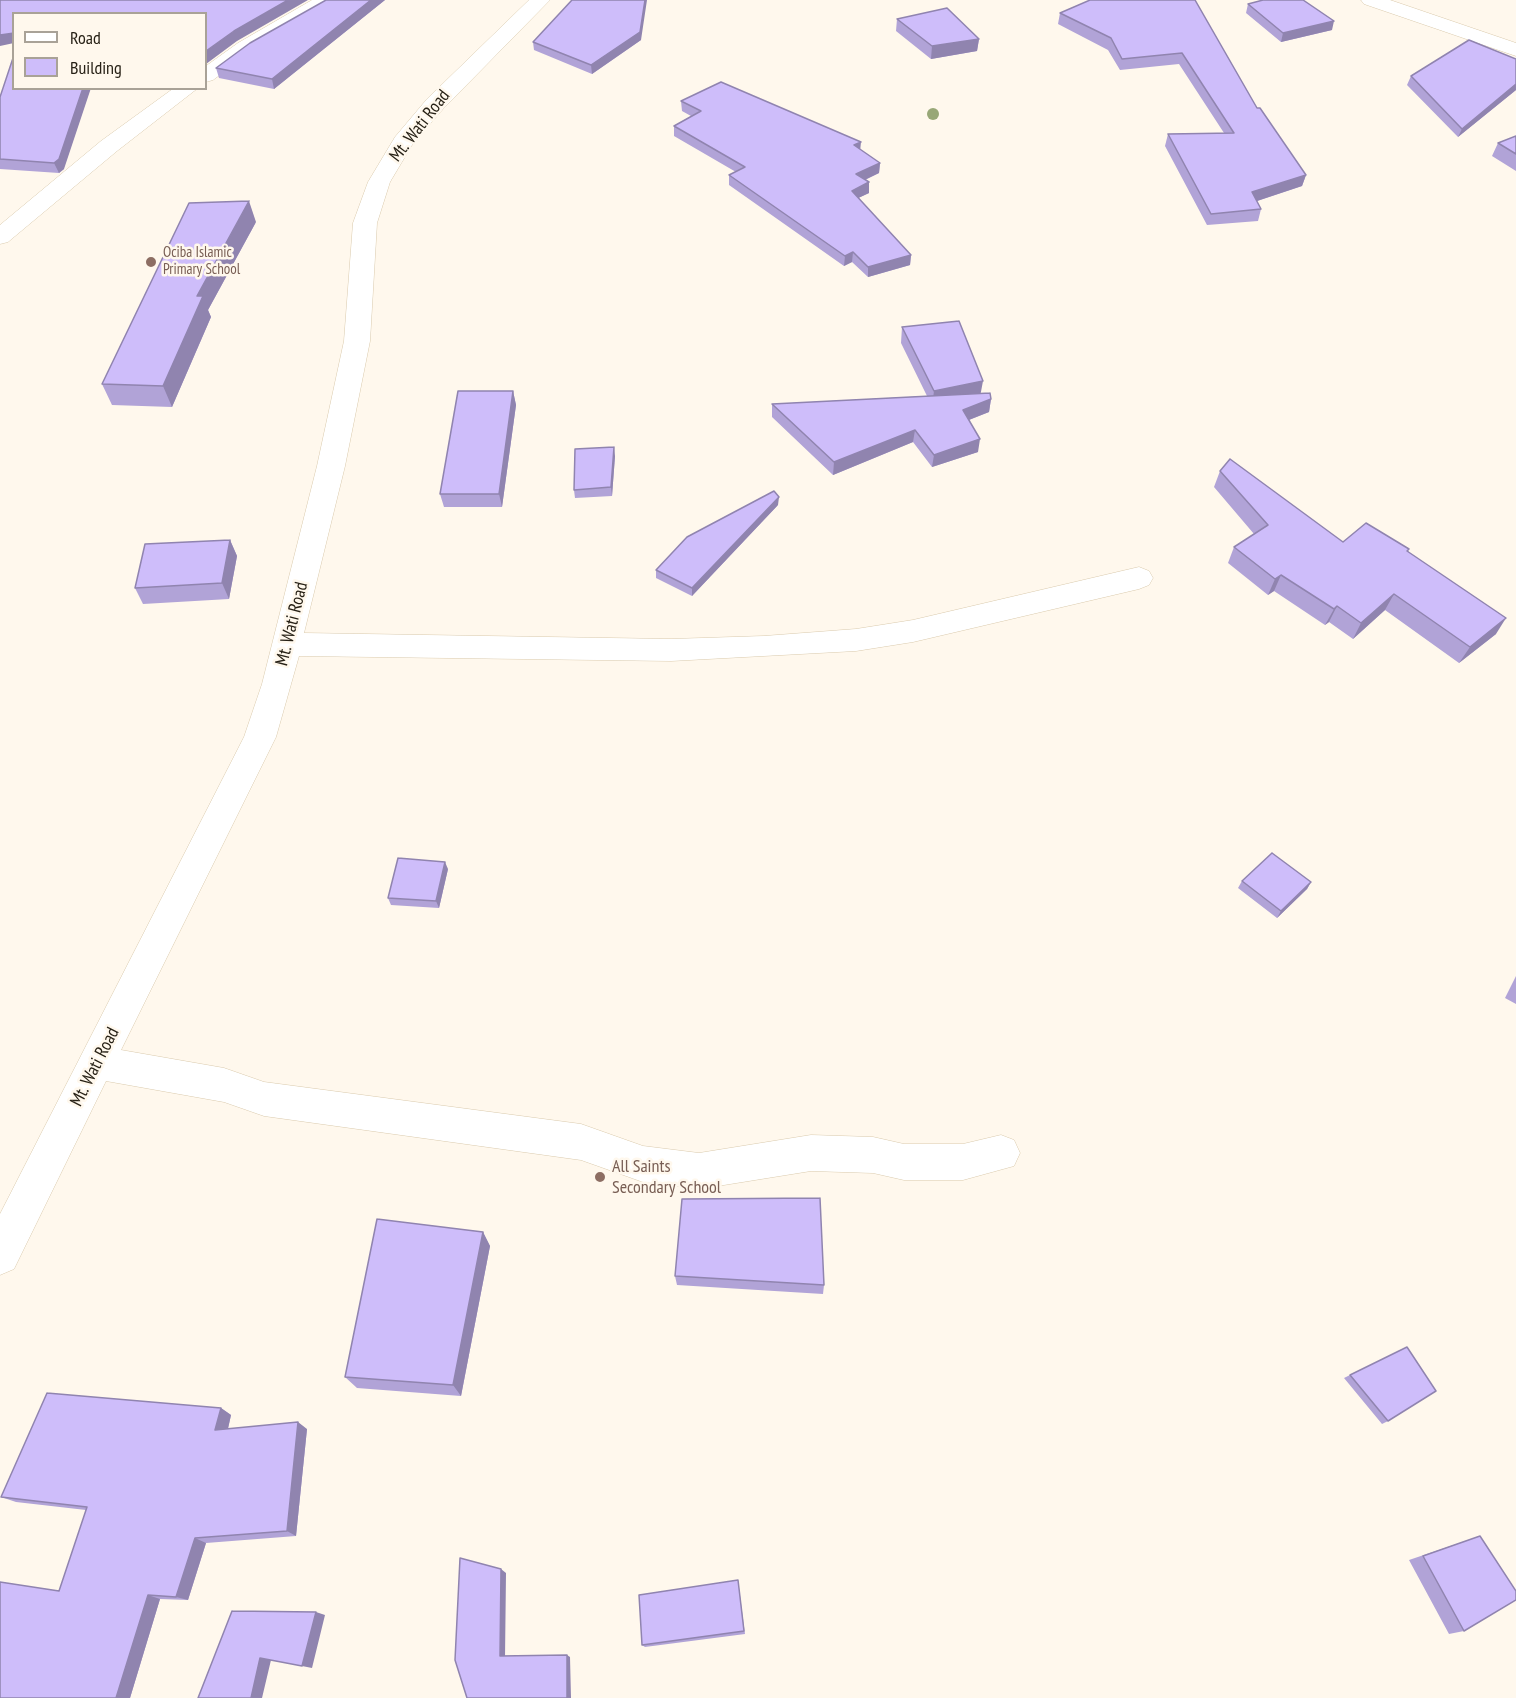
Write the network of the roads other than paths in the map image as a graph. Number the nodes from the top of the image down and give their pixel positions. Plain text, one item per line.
1 (327, 0) edge
2 (540, 0) edge
3 (1371, 0) edge
4 (1516, 50) edge
5 (207, 75) edge
6 (185, 90) edge
7 (0, 210) edge
8 (31, 212) junction
9 (0, 237) edge
10 (1139, 578) dead end
11 (287, 644) junction
12 (97, 1063) junction
13 (1001, 1153) dead end
14 (0, 1255) edge

1 - 5 street
2 - 11 street, Mt. Wati Road
3 - 4 street
6 - 8 street
7 - 8 street
8 - 9 street
10 - 11 street
11 - 12 street, Mt. Wati Road
12 - 13 street
12 - 14 street, Mt. Wati Road

